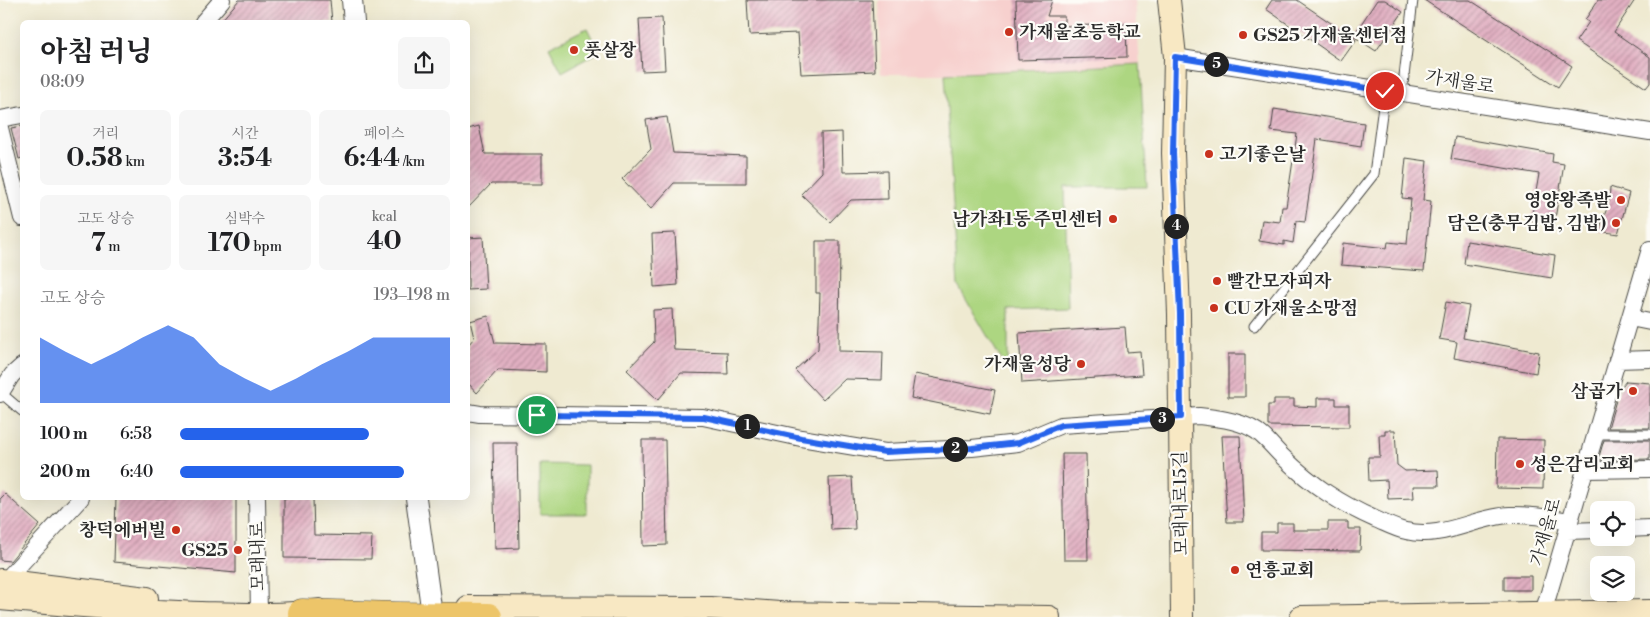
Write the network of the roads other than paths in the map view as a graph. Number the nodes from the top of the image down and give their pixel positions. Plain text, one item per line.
1 (222, 0) edge
2 (352, 0) edge
3 (1169, 0) edge
4 (1413, 0) edge
5 (205, 20) edge
6 (354, 20) edge
7 (1175, 57) junction
8 (1385, 91) junction
9 (1402, 93) junction
10 (20, 115) edge
11 (0, 119) edge
12 (0, 128) edge
13 (1650, 132) edge
14 (20, 210) edge
15 (1650, 249) edge
16 (1630, 318) junction
17 (1650, 322) edge
18 (1254, 326) dead end
19 (1650, 359) edge
20 (1617, 360) junction
21 (20, 368) edge
22 (0, 393) edge
23 (20, 409) edge
24 (470, 412) edge
25 (1181, 417) junction
26 (1596, 434) junction
27 (1650, 434) edge
28 (1650, 469) edge
29 (1585, 470) junction
30 (79, 500) edge
31 (257, 500) edge
32 (416, 500) edge
33 (1569, 526) junction
34 (1650, 528) edge
35 (1590, 529) edge
36 (1635, 529) edge
37 (2, 586) edge
38 (431, 607) junction
39 (1650, 611) edge
40 (302, 613) junction
41 (1543, 613) junction
42 (240, 615) edge
43 (488, 617) edge
44 (1049, 617) edge
45 (1182, 617) edge
46 (1301, 617) edge

1 - 5 street
2 - 6 street
3 - 7 main road, 모래내로15길
4 - 9 lane
7 - 8 street, 가재울로
7 - 25 main road, 모래내로15길
8 - 9 street, 가재울로
8 - 18 lane
9 - 13 street, 가재울로
10 - 11 street
12 - 14 street
15 - 16 street, 가재울로
16 - 17 street
16 - 20 street, 가재울로
19 - 20 street
20 - 26 street, 가재울로
21 - 22 street
22 - 23 lane
24 - 25 street
25 - 33 street
25 - 45 main road, 모래내로15길
26 - 27 lane
26 - 29 street, 가재울로
28 - 29 street
29 - 33 street, 가재울로
30 - 37 street
31 - 42 street, 모래내로
32 - 38 street
33 - 35 street
33 - 41 street, 가재울로
34 - 36 street
37 - 42 main road
38 - 40 main road, 모래내로
38 - 44 main road, 모래내로
39 - 41 main road
40 - 42 main road, 모래내로
40 - 43 highway
41 - 46 main road

